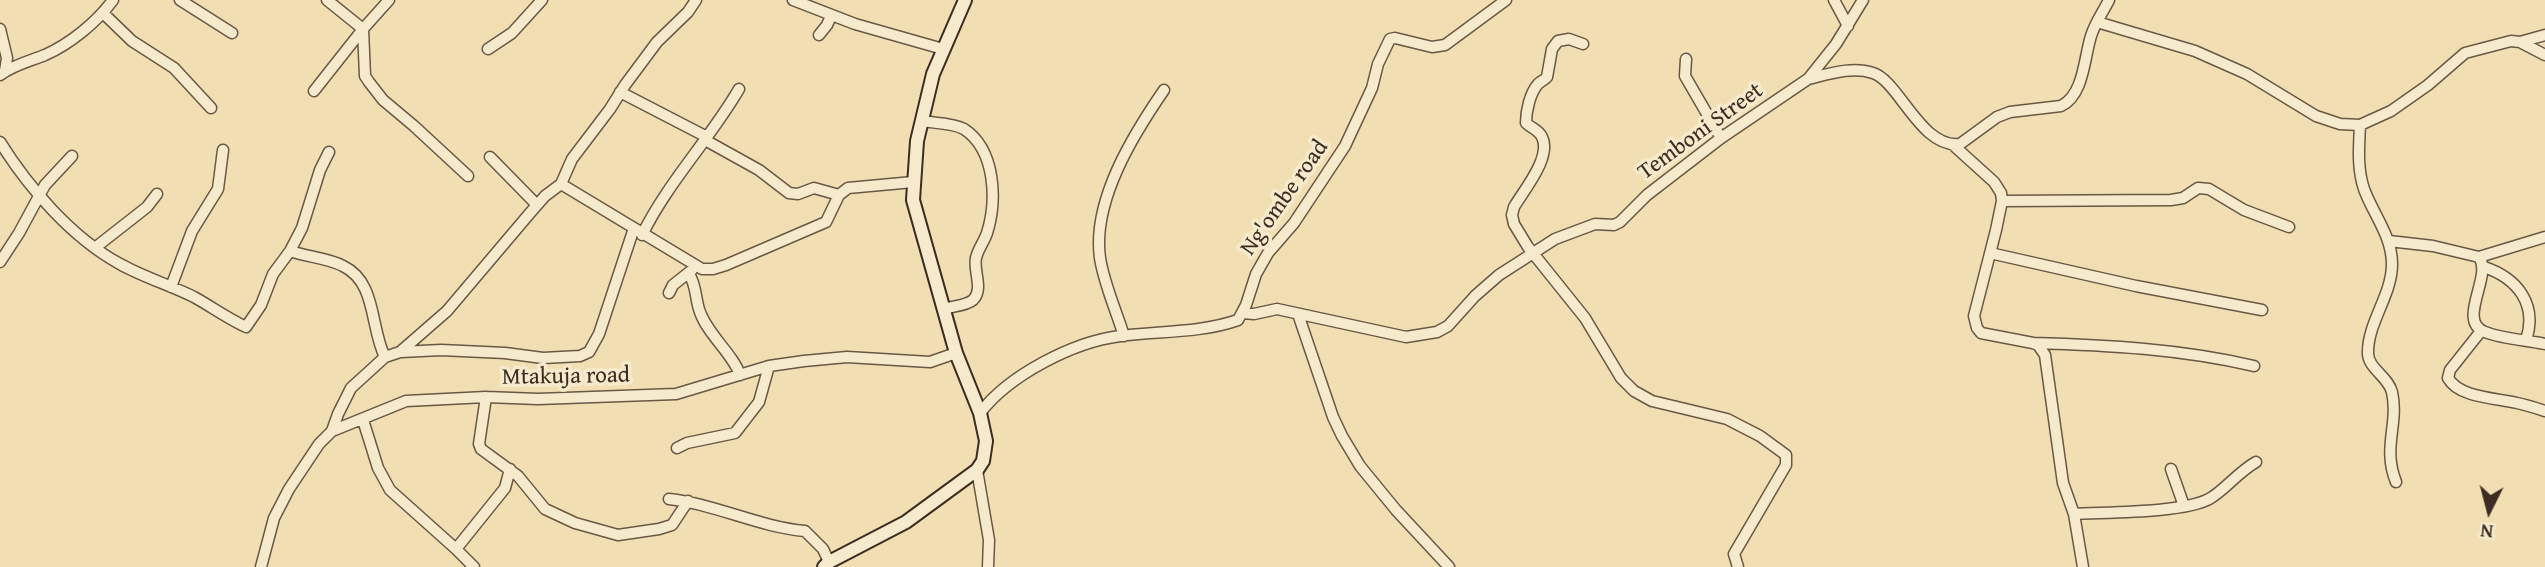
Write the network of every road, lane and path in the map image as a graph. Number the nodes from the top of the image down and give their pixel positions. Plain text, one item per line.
1 (113, 0) edge
2 (180, 0) edge
3 (327, 0) edge
4 (389, 0) edge
5 (542, 0) edge
6 (696, 0) edge
7 (793, 0) edge
8 (965, 0) edge
9 (1506, 0) edge
10 (1835, 0) edge
11 (1863, 0) edge
12 (2109, 0) edge
13 (103, 13) junction
14 (831, 16) junction
15 (2097, 23) junction
16 (1848, 26) junction
17 (0, 29) edge
18 (363, 29) junction
19 (232, 33) dead end
20 (819, 35) dead end
21 (2545, 35) edge
22 (2520, 43) junction
23 (1583, 44) dead end
24 (488, 49) dead end
25 (943, 49) junction
26 (2545, 55) edge
27 (1685, 58) dead end
28 (2, 73) edge
29 (1808, 79) junction
30 (739, 89) dead end
31 (1164, 90) dead end
32 (314, 91) dead end
33 (620, 92) junction
34 (211, 108) dead end
35 (922, 121) junction
36 (2360, 125) junction
37 (706, 138) junction
38 (1721, 138) junction
39 (0, 142) edge
40 (1952, 144) junction
41 (223, 150) dead end
42 (329, 152) dead end
43 (72, 156) dead end
44 (490, 157) dead end
45 (468, 176) dead end
46 (913, 183) junction
47 (561, 184) junction
48 (156, 194) dead end
49 (839, 195) junction
50 (38, 196) junction
51 (2002, 201) junction
52 (537, 205) junction
53 (2289, 227) dead end
54 (638, 232) junction
55 (2545, 237) edge
56 (2389, 241) junction
57 (96, 247) junction
58 (290, 251) junction
59 (1990, 253) junction
60 (1533, 254) junction
61 (0, 262) edge
62 (2482, 262) junction
63 (692, 271) junction
64 (171, 287) junction
65 (669, 293) dead end
66 (943, 309) junction
67 (2262, 310) dead end
68 (1243, 313) junction
69 (1298, 314) junction
70 (2482, 331) junction
71 (1124, 335) junction
72 (2526, 340) junction
73 (2033, 342) junction
74 (2545, 344) edge
75 (400, 352) junction
76 (956, 353) junction
77 (385, 357) junction
78 (769, 366) junction
79 (2254, 366) dead end
80 (740, 375) junction
81 (486, 397) junction
82 (2545, 411) edge
83 (980, 413) junction
84 (363, 420) junction
85 (332, 431) junction
86 (677, 448) dead end
87 (2256, 462) dead end
88 (510, 469) junction
89 (2171, 469) dead end
90 (977, 470) junction
91 (2396, 482) dead end
92 (668, 499) dead end
93 (688, 501) junction
94 (2184, 506) junction
95 (2074, 514) junction
96 (456, 549) junction
97 (826, 565) edge
98 (261, 567) edge
99 (474, 567) edge
100 (988, 567) edge
101 (1448, 567) edge
102 (1738, 567) edge
103 (2083, 567) edge

1 - 13 street
2 - 19 street
3 - 18 street
4 - 18 street
5 - 24 street
6 - 33 street
7 - 14 street
8 - 25 street
9 - 68 street, Ng'ombe road
10 - 16 street
11 - 16 street, Temboni Street
12 - 15 street
13 - 28 street
13 - 34 street
14 - 20 street
14 - 25 street
15 - 36 street
15 - 40 street
16 - 29 street, Temboni Street
17 - 28 street
18 - 32 street
18 - 45 street
21 - 22 street
22 - 26 street
22 - 36 street
23 - 60 street
25 - 35 street
27 - 38 street
29 - 38 street, Temboni Street
29 - 40 street
30 - 37 street
31 - 71 street
33 - 37 street
33 - 47 street
35 - 46 street
35 - 66 street
36 - 56 street
37 - 49 street
37 - 54 street
38 - 60 street, Temboni Street
39 - 50 street
40 - 51 street
41 - 64 street
42 - 58 street
43 - 50 street
44 - 52 street
46 - 49 street
46 - 66 street
47 - 52 street
47 - 54 street
48 - 57 street
49 - 63 street
50 - 57 street
50 - 61 street
51 - 53 street
51 - 59 street
52 - 75 street
54 - 63 street
54 - 75 street
55 - 62 street
56 - 62 street
56 - 91 street
57 - 64 street
58 - 64 street
58 - 77 street
59 - 67 street
59 - 73 street
60 - 69 street, Temboni Street
60 - 102 street
62 - 70 street
62 - 72 street
63 - 65 street
63 - 80 street
66 - 76 street
68 - 69 street, Temboni Street
68 - 71 street
69 - 101 street
70 - 72 street
70 - 82 street
71 - 83 street
72 - 74 street
73 - 79 street
73 - 95 street
75 - 77 street
76 - 78 street, Mtakuja road
76 - 83 street
77 - 85 street
78 - 80 street, Mtakuja road
78 - 86 street
80 - 81 street, Mtakuja road
81 - 84 street, Mtakuja road
81 - 88 street
83 - 90 street
84 - 85 street, Mtakuja road
84 - 96 street
85 - 98 street
87 - 94 street
88 - 93 street
88 - 96 street
89 - 94 street
90 - 97 street
90 - 100 street
92 - 93 street
93 - 97 street
94 - 95 street
95 - 103 street
96 - 99 street

